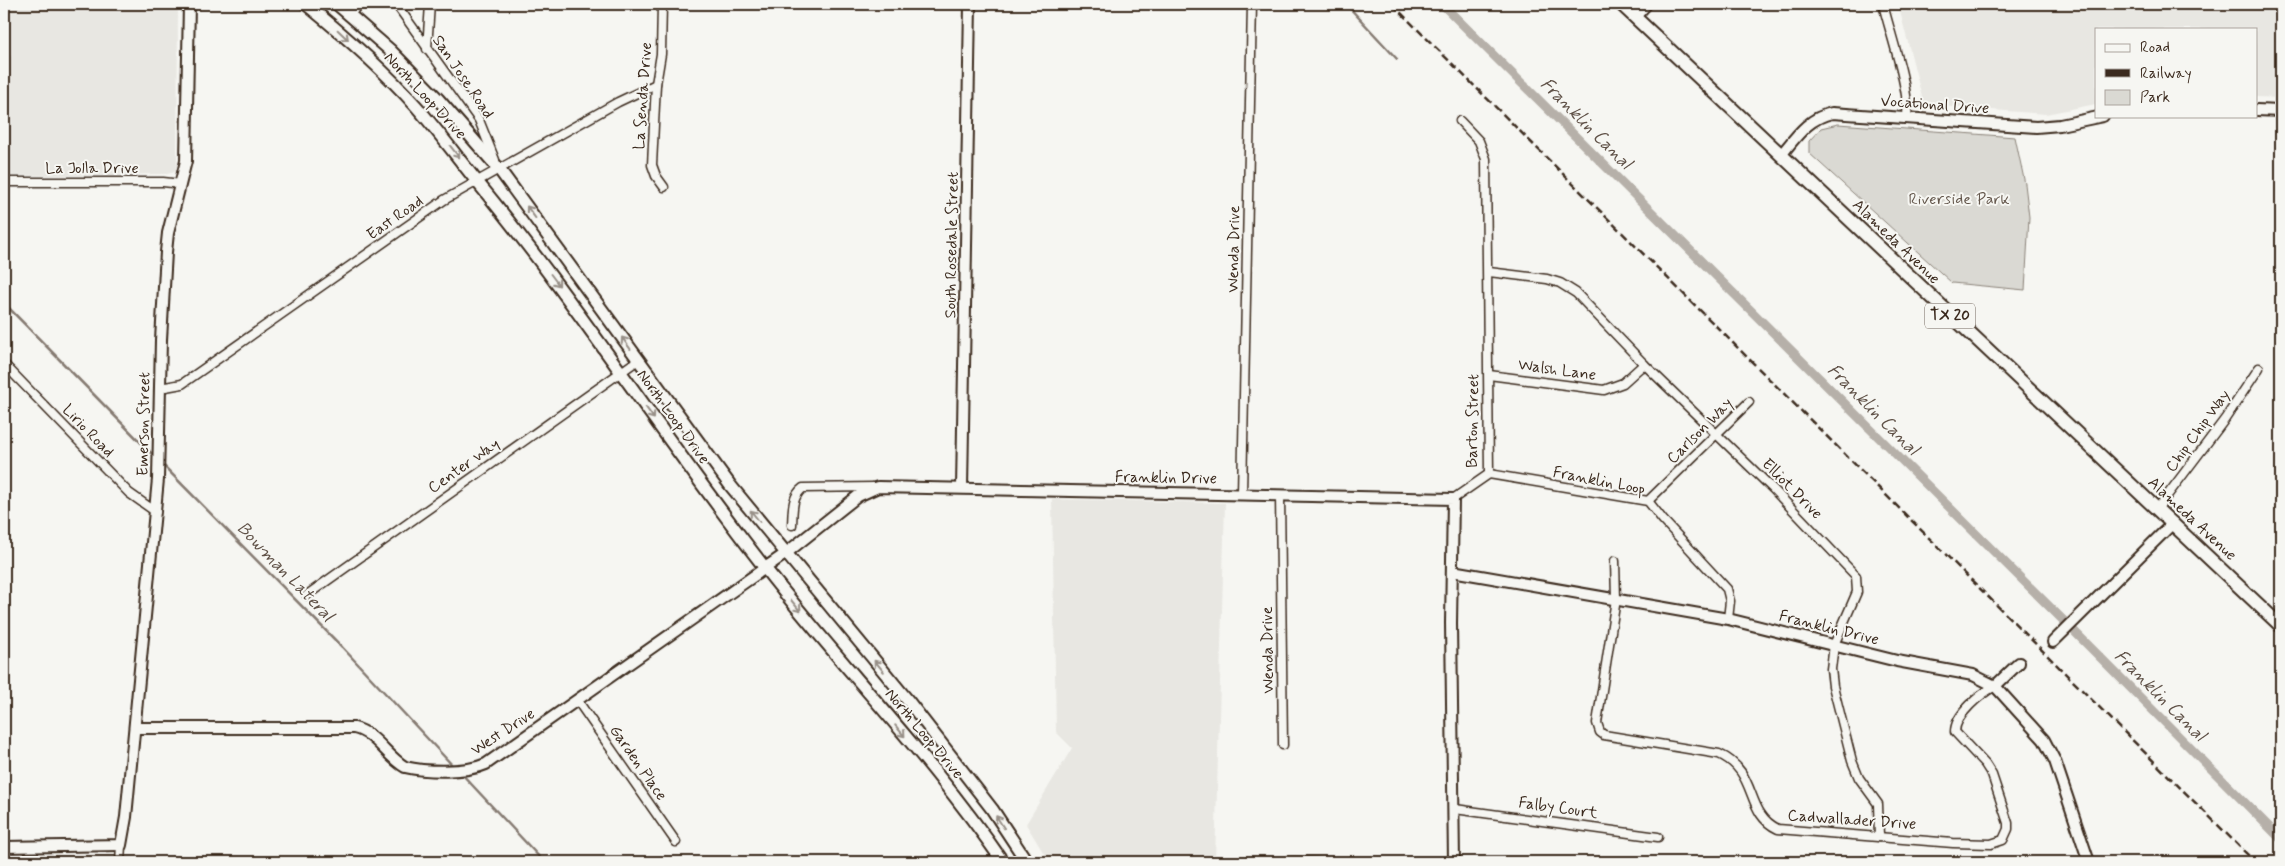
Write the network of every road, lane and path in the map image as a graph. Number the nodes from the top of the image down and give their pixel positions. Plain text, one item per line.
1 (189, 4) edge
2 (306, 4) edge
3 (337, 4) edge
4 (359, 4) edge
5 (396, 4) edge
6 (430, 4) edge
7 (662, 4) edge
8 (970, 4) edge
9 (1252, 4) edge
10 (1621, 4) edge
11 (1646, 4) edge
12 (1883, 4) edge
13 (350, 14) junction
14 (1635, 16) junction
15 (427, 49) junction
16 (656, 84) junction
17 (2258, 110) edge
18 (2281, 111) edge
19 (1907, 117) junction
20 (2095, 118) edge
21 (1460, 121) dead end
22 (1781, 155) junction
23 (499, 169) junction
24 (476, 181) junction
25 (4, 182) edge
26 (181, 184) junction
27 (664, 187) dead end
28 (1488, 272) junction
29 (638, 360) junction
30 (4, 364) edge
31 (1644, 364) junction
32 (2259, 368) dead end
33 (620, 372) junction
34 (1489, 375) junction
35 (160, 388) junction
36 (1749, 402) dead end
37 (1717, 434) junction
38 (1489, 474) junction
39 (878, 487) junction
40 (962, 488) junction
41 (1242, 494) junction
42 (1280, 495) junction
43 (1453, 499) junction
44 (1648, 501) junction
45 (2157, 509) junction
46 (156, 512) junction
47 (2173, 523) junction
48 (792, 525) dead end
49 (785, 554) junction
50 (1615, 561) dead end
51 (765, 568) junction
52 (1452, 571) junction
53 (307, 595) dead end
54 (1616, 598) junction
55 (1728, 619) junction
56 (2281, 626) edge
57 (2053, 642) dead end
58 (1834, 645) junction
59 (2019, 663) dead end
60 (1995, 686) junction
61 (577, 700) junction
62 (135, 728) junction
63 (1283, 745) dead end
64 (1455, 809) junction
65 (1658, 837) dead end
66 (1879, 837) junction
67 (676, 842) dead end
68 (121, 845) junction
69 (4, 847) edge
70 (120, 862) edge
71 (1002, 862) edge
72 (1027, 862) edge
73 (1454, 862) edge
74 (2089, 862) edge

1 - 26 street, Emerson Street
2 -> 24 main road, North Loop Drive
3 - 13 main road, North Loop Drive
4 - 13 street
5 - 15 street, San Jose Road
6 - 15 street
7 - 16 street, La Senda Drive
8 - 40 street, South Rosedale Street
9 - 41 street, Wenda Drive
10 - 14 main road, Alameda Avenue / TX 20
11 - 14 main road
12 - 19 street
13 - 23 main road, North Loop Drive
14 - 22 main road, Alameda Avenue / TX 20
15 - 23 street, San Jose Road
16 - 23 street, East Road
16 - 27 street, La Senda Drive
17 - 18 street
19 - 20 street, Vocational Drive
19 - 22 street, Vocational Drive
21 - 28 street, Barton Street
22 - 45 main road, Alameda Avenue / TX 20
23 - 24 street, East Road
29 -> 23 main road, North Loop Drive
24 -> 33 main road, North Loop Drive
24 - 35 street, East Road
25 - 26 street, La Jolla Drive
26 - 35 street, Emerson Street
28 - 31 street, Elliot Drive
28 - 34 street, Barton Street
29 - 33 street, Center Way
49 -> 29 main road, North Loop Drive
30 - 46 street, Lirio Road
31 - 34 street, Walsh Lane
31 - 37 street, Elliot Drive
32 - 45 street, Chip Chip Way
33 -> 51 main road, North Loop Drive
33 - 53 street, Center Way
34 - 38 street, Barton Street
35 - 46 street, Emerson Street
36 - 37 street, Carlson Way
37 - 44 street, Carlson Way
37 - 58 street, Elliot Drive
38 - 43 street, Barton Street
38 - 44 street, Franklin Loop
39 - 40 street, Franklin Drive
39 - 48 street, Franklin Drive
39 - 49 street, Franklin Drive
40 - 41 street, Franklin Drive
41 - 42 street, Franklin Drive
42 - 43 street, Franklin Drive
42 - 63 street, Wenda Drive
43 - 52 street
44 - 55 street, Franklin Loop
45 - 47 main road, Alameda Avenue / TX 20
46 - 62 street, Emerson Street
47 - 56 main road, Alameda Avenue / TX 20
47 - 57 street
49 - 51 street, Franklin Drive
72 -> 49 main road, North Loop Drive
50 - 54 street, Cadwallader Drive
51 - 61 street, West Drive
51 -> 71 main road, North Loop Drive
52 - 54 street, Franklin Drive
52 - 64 street
54 - 55 street, Franklin Drive
54 - 66 street, Cadwallader Drive
55 - 58 street, Franklin Drive
58 - 60 street, Franklin Drive
58 - 66 street, Elliot Drive
59 - 60 street, Cadwallader Drive
60 - 66 street, Cadwallader Drive
60 - 74 street, Franklin Drive
61 - 62 street, West Drive
61 - 67 street, Garden Place
62 - 68 street, Emerson Street
64 - 65 street, Falby Court
64 - 73 street
68 - 69 street
68 - 70 street

